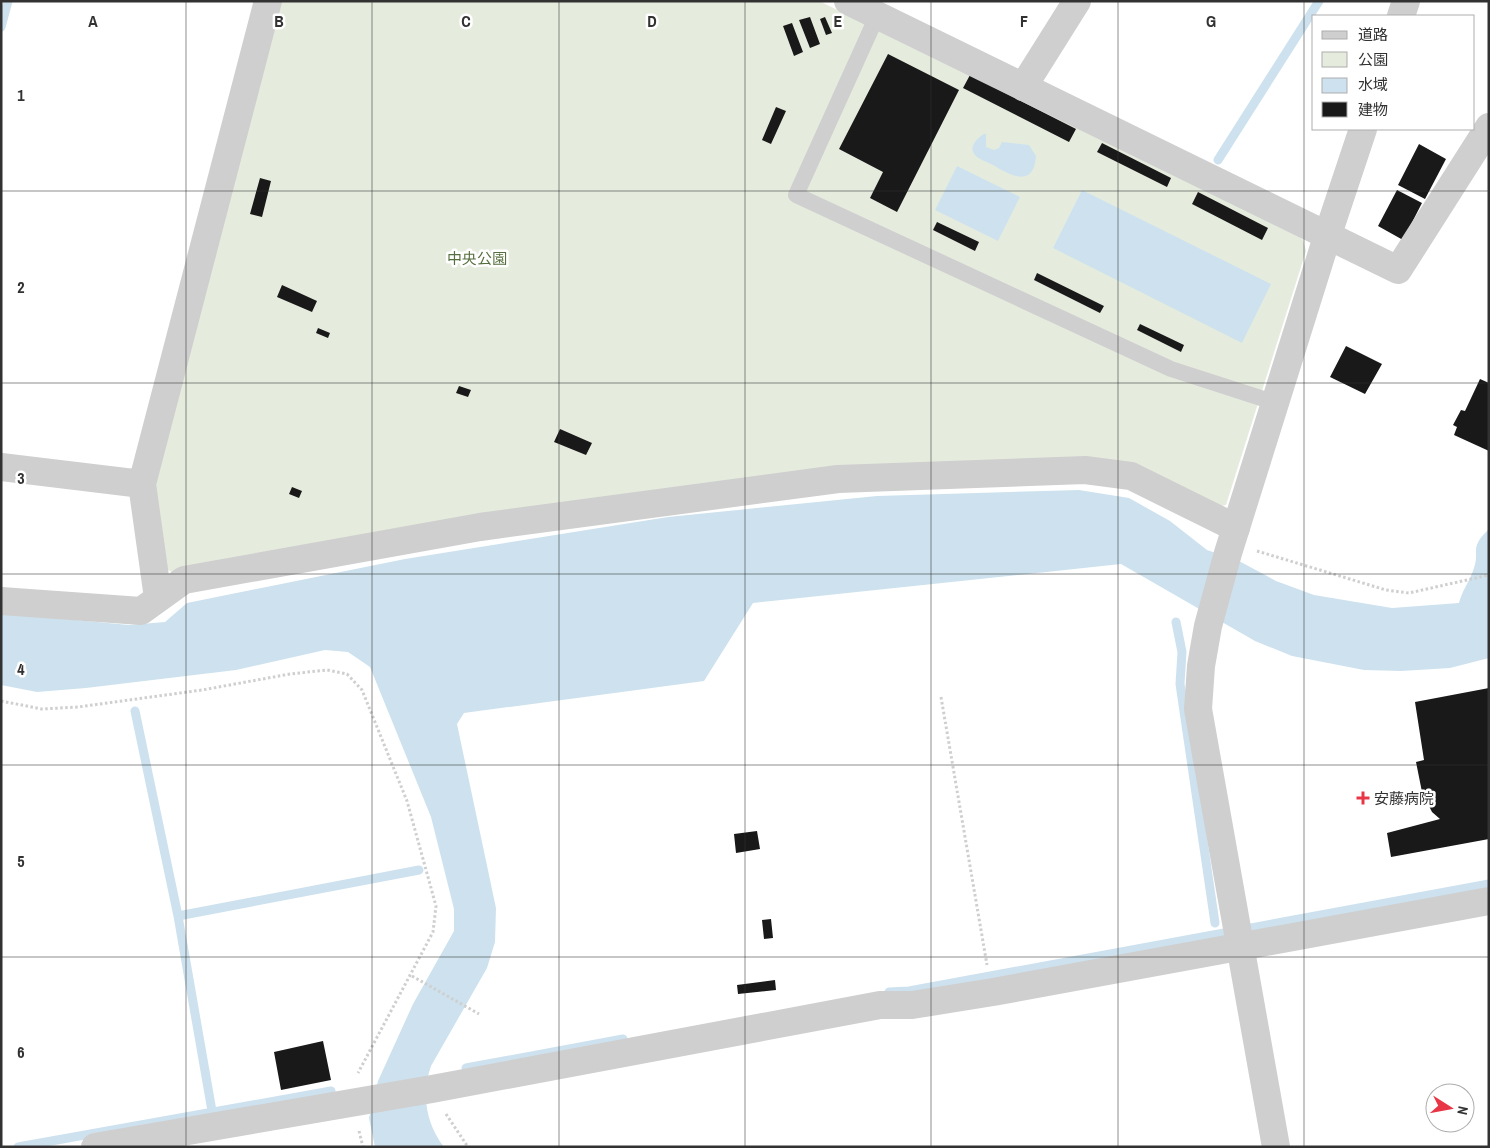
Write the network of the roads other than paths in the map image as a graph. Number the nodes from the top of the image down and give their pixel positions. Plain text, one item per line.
1 (268, 1) edge
2 (848, 1) edge
3 (1077, 1) edge
4 (1406, 1) edge
5 (1401, 15) edge
6 (877, 16) junction
7 (1023, 87) junction
8 (1489, 127) edge
9 (1363, 130) edge
10 (1326, 237) junction
11 (1276, 403) junction
12 (1, 467) edge
13 (142, 484) junction
14 (1232, 541) junction
15 (158, 598) junction
16 (1, 601) edge
17 (1489, 901) edge
18 (1238, 934) junction
19 (191, 1139) edge
20 (94, 1147) edge
21 (1276, 1147) edge

1 - 13 street
2 - 6 street
3 - 7 street
4 - 5 street
6 - 7 street
6 - 11 lane
7 - 10 street
8 - 10 street
9 - 10 street
10 - 11 street
11 - 14 street
12 - 13 street
13 - 15 street
14 - 15 street
14 - 18 street
15 - 16 street
17 - 18 street
18 - 19 street
18 - 21 street
19 - 20 street

